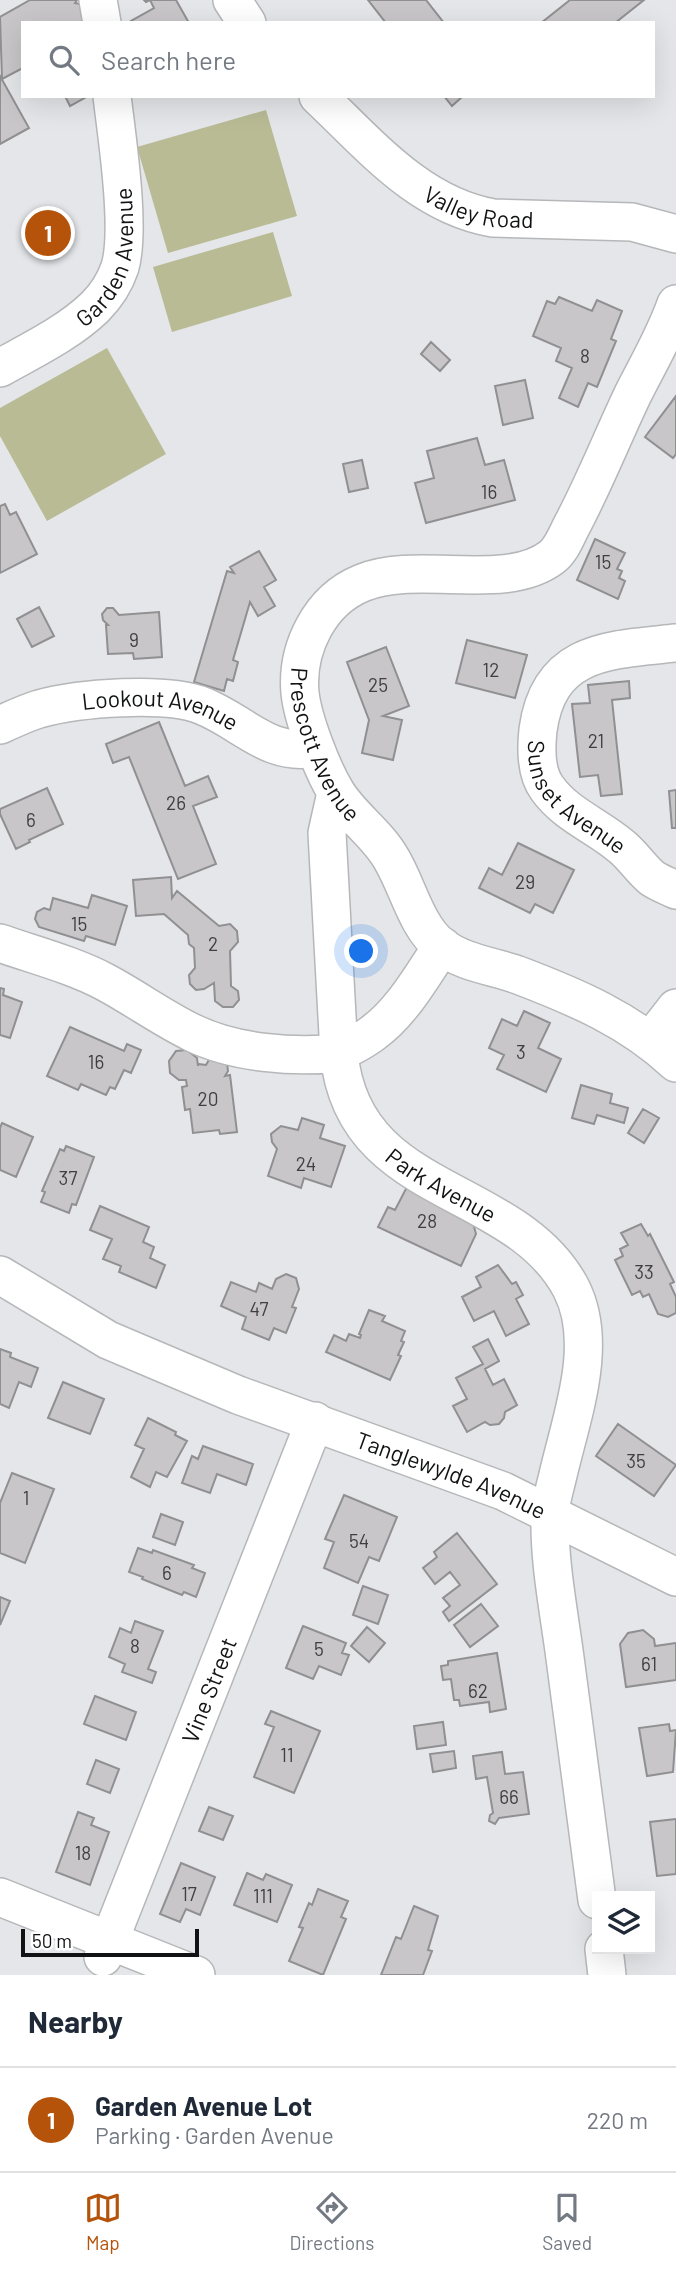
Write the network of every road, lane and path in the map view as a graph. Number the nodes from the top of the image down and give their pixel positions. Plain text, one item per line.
1 (98, 0) edge
2 (232, 0) edge
3 (102, 21) edge
4 (246, 21) edge
5 (111, 98) edge
6 (320, 98) edge
7 (676, 234) edge
8 (672, 326) edge
9 (0, 368) edge
10 (676, 643) edge
11 (0, 725) edge
12 (315, 748) junction
13 (336, 793) junction
14 (676, 891) edge
15 (0, 943) edge
16 (442, 946) junction
17 (676, 1008) edge
18 (664, 1051) edge
19 (339, 1053) junction
20 (0, 1275) edge
21 (314, 1421) junction
22 (550, 1514) junction
23 (676, 1577) edge
24 (596, 1891) edge
25 (0, 1897) edge
26 (0, 1916) edge
27 (106, 1949) junction
28 (605, 1954) edge
29 (146, 1975) edge
30 (196, 1975) edge
31 (607, 1975) edge

1 - 3 street
2 - 4 street
5 - 9 street, Garden Avenue
6 - 7 street, Valley Road
8 - 12 street, Prescott Avenue
10 - 14 street, Sunset Avenue
11 - 12 street, Lookout Avenue
12 - 13 street, Prescott Avenue
13 - 16 street, Prescott Avenue
13 - 19 street, Park Avenue
15 - 19 street
16 - 18 street, Prescott Avenue
16 - 19 street
17 - 18 street
19 - 22 street, Park Avenue
20 - 21 street, Tanglewylde Avenue
21 - 22 street, Tanglewylde Avenue
21 - 27 street, Vine Street
22 - 23 street
22 - 24 street, Tanglewylde Avenue
25 - 27 street
26 - 27 street
27 - 29 street
27 - 30 street
28 - 31 street

